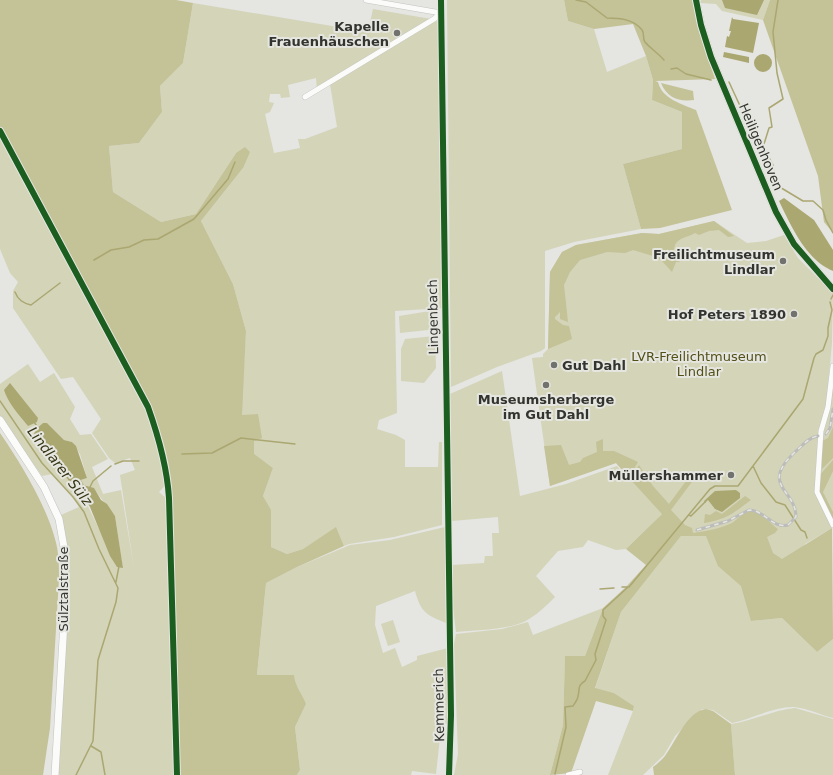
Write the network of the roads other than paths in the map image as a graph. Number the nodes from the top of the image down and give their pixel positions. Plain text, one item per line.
1 (369, 0) edge
2 (441, 0) edge
3 (696, 0) edge
4 (441, 13) junction
5 (305, 97) dead end
6 (833, 289) edge
7 (833, 366) edge
8 (0, 420) edge
9 (833, 525) edge
10 (449, 634) joint
11 (580, 772) dead end
12 (55, 775) edge
13 (449, 775) edge
14 (568, 775) edge

1 - 4 street
2 - 4 street, Lingenbach
3 - 6 main road, Heiligenhoven
4 - 5 street
4 - 10 street, Lingenbach
7 - 9 street
8 - 12 main road, Sülztalstraße
10 - 13 street, Kemmerich
11 - 14 street

